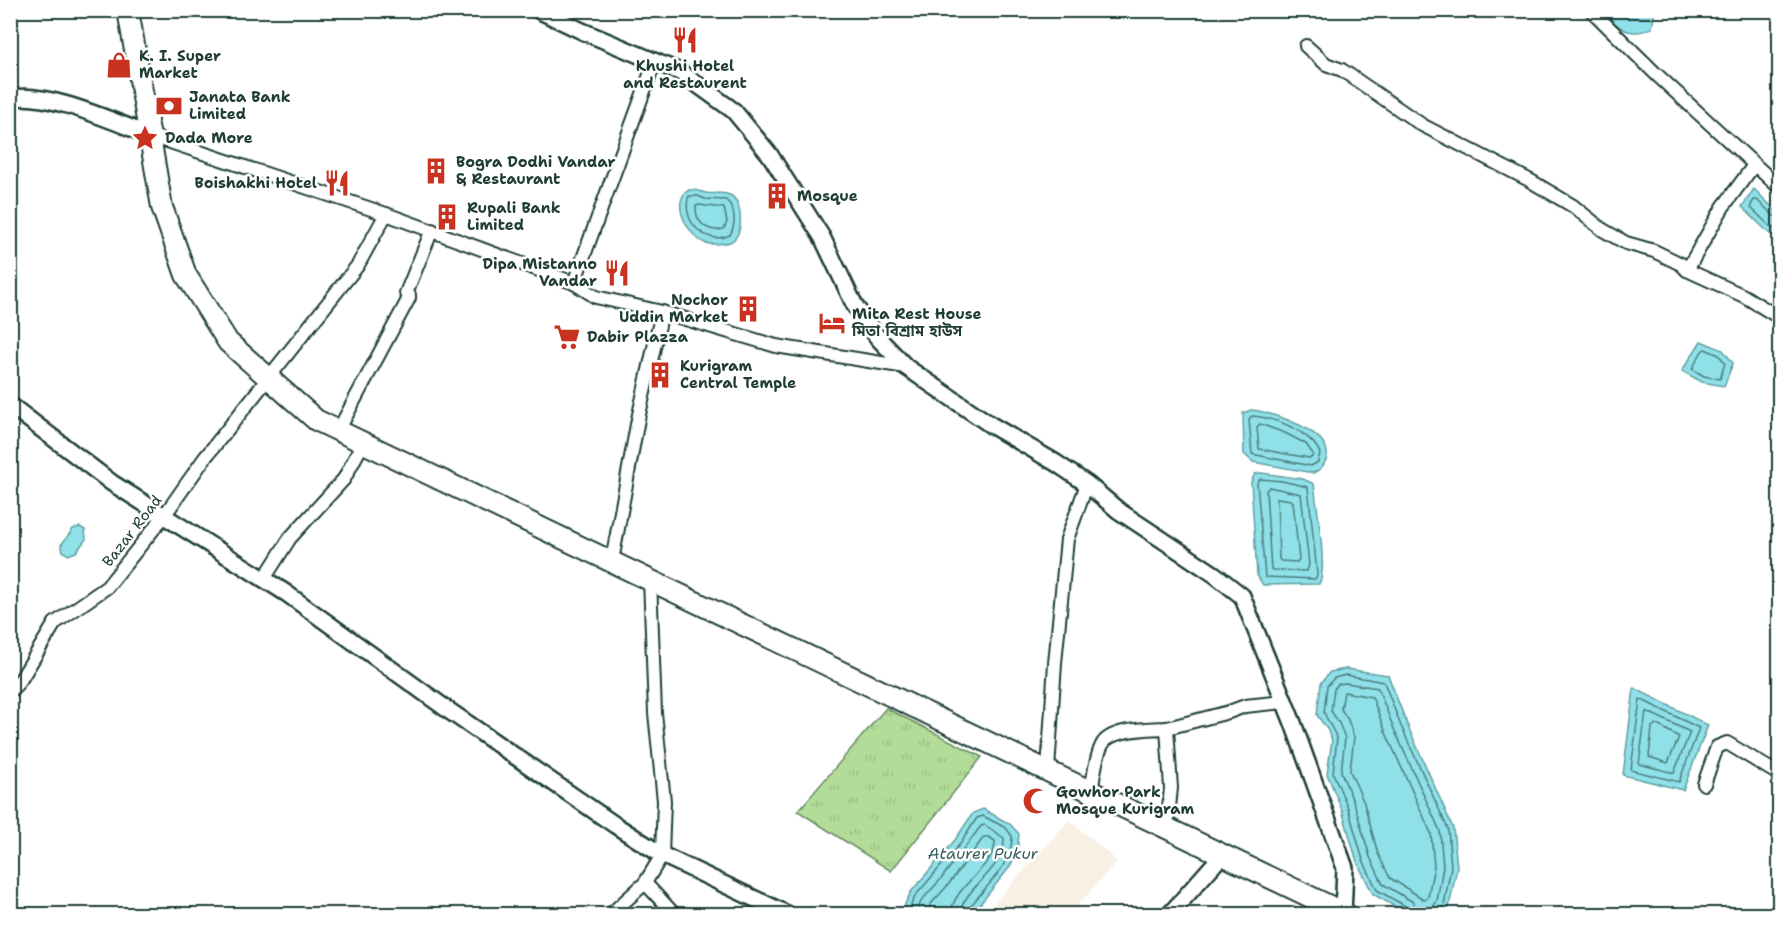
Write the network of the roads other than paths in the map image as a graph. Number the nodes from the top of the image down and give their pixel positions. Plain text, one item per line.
1 (128, 10) edge
2 (538, 10) edge
3 (1591, 10) edge
4 (1305, 46) dead end
5 (655, 61) junction
6 (10, 99) edge
7 (149, 135) junction
8 (1754, 165) junction
9 (1779, 188) edge
10 (386, 214) junction
11 (432, 230) junction
12 (1687, 270) junction
13 (574, 283) junction
14 (662, 312) junction
15 (1779, 318) edge
16 (906, 367) junction
17 (270, 379) junction
18 (10, 405) edge
19 (338, 431) junction
20 (363, 442) junction
21 (1087, 484) junction
22 (164, 516) junction
23 (612, 561) junction
24 (264, 579) junction
25 (650, 579) junction
26 (10, 692) edge
27 (1284, 702) junction
28 (1167, 728) junction
29 (1048, 770) junction
30 (1779, 775) edge
31 (1704, 784) dead end
32 (1091, 791) junction
33 (1167, 827) junction
34 (1223, 854) junction
35 (662, 855) junction
36 (645, 883) junction
37 (1344, 914) edge
38 (611, 915) edge
39 (674, 915) edge
40 (787, 915) edge
41 (1170, 915) edge

1 - 7 highway
2 - 5 street
3 - 8 street
4 - 12 street
5 - 13 street
5 - 16 street
6 - 7 street
7 - 10 street
7 - 17 highway
8 - 9 street
8 - 12 street
10 - 11 street
10 - 17 street, Bazar Road
11 - 13 street
11 - 19 street
12 - 15 street
13 - 14 street
14 - 16 street
14 - 23 street
16 - 21 street
17 - 19 highway
17 - 22 street, Bazar Road
18 - 22 street
19 - 20 highway
20 - 23 highway
20 - 24 street
21 - 27 street
21 - 29 street
22 - 24 street
22 - 26 street, Bazar Road
23 - 25 highway
24 - 35 street
25 - 29 highway
25 - 35 street
27 - 28 street
27 - 37 street
28 - 32 street
28 - 33 street
29 - 32 highway
30 - 31 street
32 - 33 highway
33 - 34 highway
34 - 37 highway
34 - 41 street
35 - 36 street
35 - 40 street
36 - 38 street
36 - 39 street

